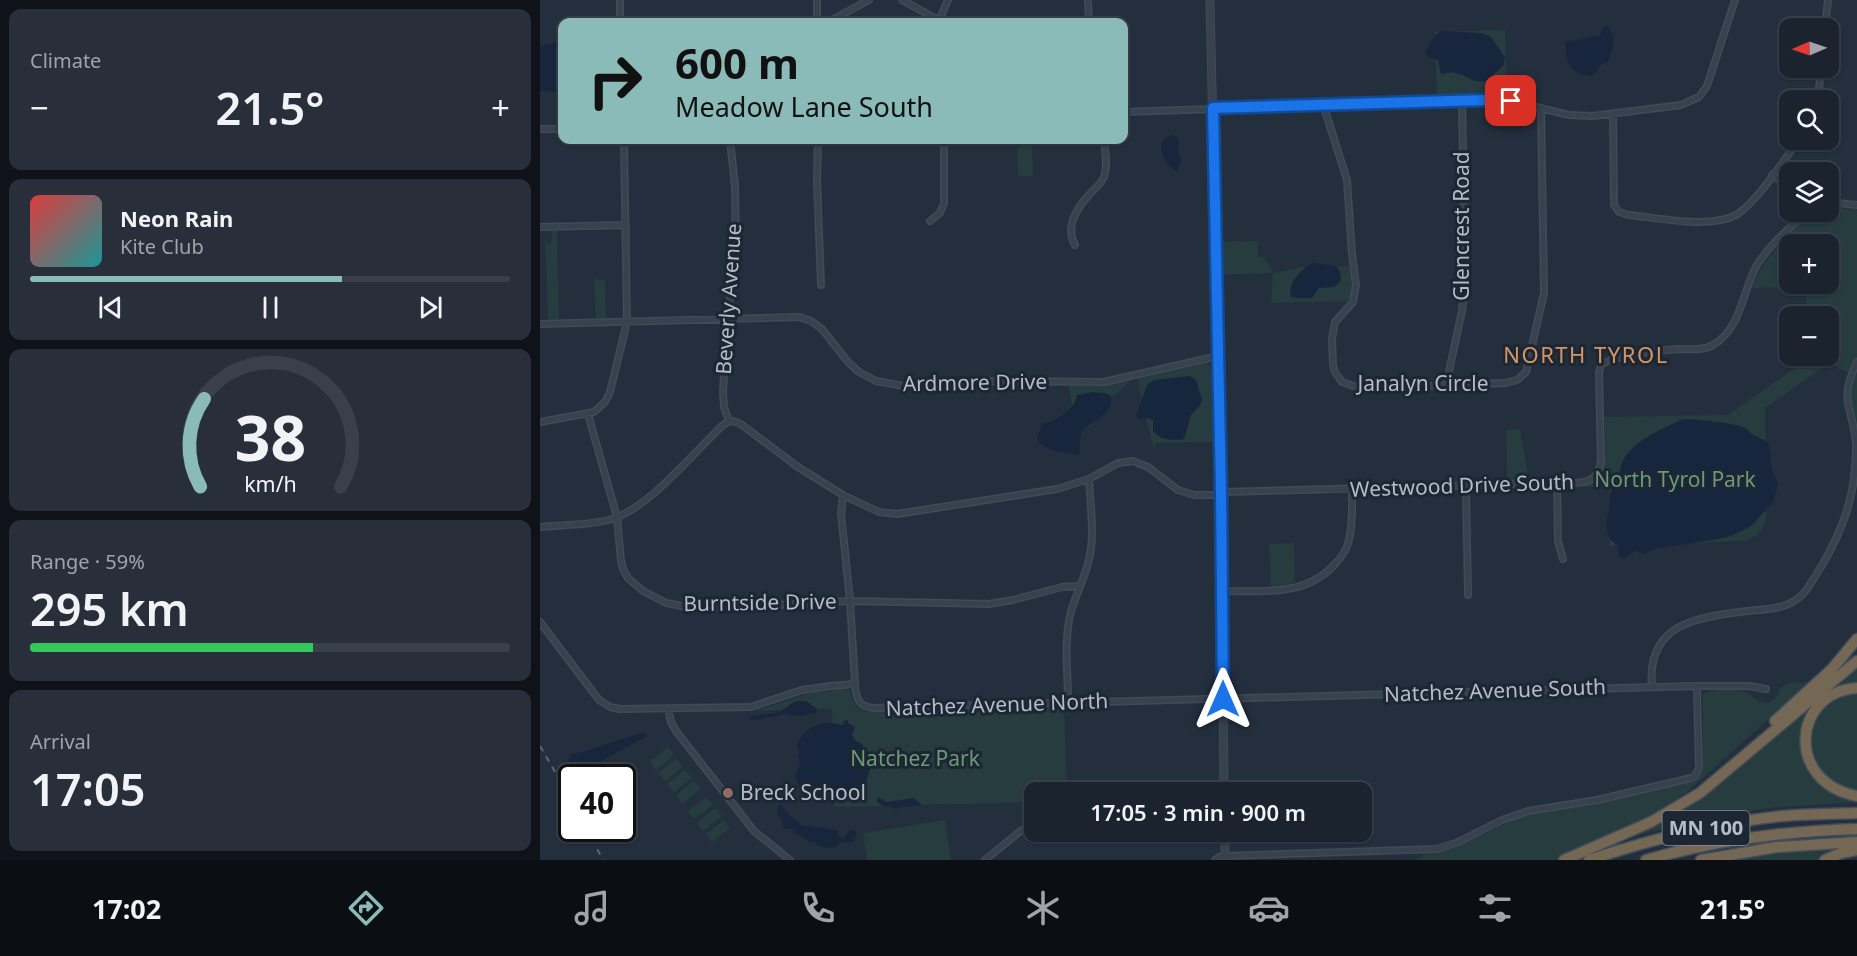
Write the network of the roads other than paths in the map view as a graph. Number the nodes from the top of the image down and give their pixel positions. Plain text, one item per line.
1 (620, 0) edge
2 (817, 0) edge
3 (869, 0) edge
4 (902, 0) edge
5 (948, 0) edge
6 (1088, 0) edge
7 (1210, 0) edge
8 (1734, 0) edge
9 (1827, 0) edge
10 (620, 18) edge
11 (817, 18) edge
12 (837, 18) edge
13 (933, 18) edge
14 (941, 18) edge
15 (1089, 18) edge
16 (1826, 18) edge
17 (1462, 100) junction
18 (1323, 104) junction
19 (1213, 108) junction
20 (1541, 108) junction
21 (1128, 112) edge
22 (1613, 114) junction
23 (540, 129) edge
24 (558, 129) edge
25 (624, 144) edge
26 (730, 144) edge
27 (818, 144) edge
28 (944, 144) edge
29 (1104, 144) edge
30 (1791, 150) edge
31 (1772, 175) junction
32 (1779, 179) edge
33 (1839, 203) edge
34 (1857, 205) edge
35 (930, 221) dead end
36 (1797, 222) edge
37 (626, 225) junction
38 (540, 227) edge
39 (1075, 245) dead end
40 (820, 285) dead end
41 (727, 320) junction
42 (627, 322) junction
43 (540, 324) edge
44 (1218, 357) junction
45 (1857, 362) edge
46 (1446, 385) junction
47 (588, 414) junction
48 (729, 421) junction
49 (540, 422) edge
50 (1089, 479) junction
51 (1557, 483) junction
52 (1467, 486) junction
53 (1352, 489) junction
54 (1221, 494) junction
55 (843, 495) junction
56 (617, 517) junction
57 (540, 527) edge
58 (1563, 559) dead end
59 (1079, 586) junction
60 (1222, 591) junction
61 (1468, 594) dead end
62 (850, 601) junction
63 (540, 622) edge
64 (1857, 639) edge
65 (1857, 661) edge
66 (855, 684) junction
67 (1697, 686) junction
68 (1652, 687) junction
69 (1857, 688) edge
70 (1766, 689) dead end
71 (1223, 699) junction
72 (1068, 703) junction
73 (668, 709) junction
74 (1224, 782) edge
75 (1857, 796) edge
76 (1678, 806) junction
77 (1857, 813) edge
78 (1024, 829) edge
79 (1857, 829) edge
80 (1225, 842) edge
81 (1857, 842) edge
82 (1857, 850) edge
83 (1225, 858) edge
84 (790, 860) edge
85 (985, 860) edge
86 (1215, 860) edge
87 (1564, 860) edge
88 (1589, 860) edge
89 (1646, 860) edge
90 (1701, 860) edge
91 (1825, 860) edge

1 - 10 street
2 - 11 street
3 - 12 street
4 - 13 street
5 - 14 street
6 - 15 street
7 - 19 street
8 - 22 street
9 - 16 street
17 - 18 street
17 - 20 street
17 - 46 street, Glencrest Road
18 - 19 street
18 - 46 street, Janalyn Circle
19 - 21 street
19 - 44 street
20 - 22 street
20 - 46 street, Janalyn Circle
22 - 31 street
23 - 24 street
25 - 37 street
26 - 41 street, Beverly Avenue
27 - 40 street
28 - 35 street
29 - 39 street
30 - 31 street
31 - 32 street
33 - 34 street
36 - 51 street, Westwood Drive South
37 - 38 street
37 - 42 street
41 - 42 street, Ardmore Drive
41 - 44 street, Ardmore Drive
41 - 48 street, Beverly Avenue
42 - 43 street, Ardmore Drive
42 - 47 street
44 - 54 street
45 - 68 street
47 - 49 street
47 - 56 street, Burntside Drive
48 - 55 street
48 - 56 street
50 - 54 street, Westwood Drive South
50 - 55 street
50 - 59 street
51 - 52 street, Westwood Drive South
51 - 58 street
52 - 53 street, Westwood Drive South
52 - 61 street
53 - 54 street, Westwood Drive South
53 - 60 street
54 - 60 street
55 - 62 street
56 - 57 street
56 - 62 street, Burntside Drive
59 - 62 street, Burntside Drive
59 - 72 street
60 - 71 street
62 - 66 street
63 - 73 street
64 - 76 highway
65 - 76 highway
66 - 72 street, Natchez Avenue North
66 - 73 street
67 - 68 street, Natchez Avenue South
67 - 70 street, Natchez Avenue South
67 - 83 street
68 - 71 street, Natchez Avenue South
69 - 75 highway
71 - 72 street, Natchez Avenue North
71 - 74 street
73 - 84 street
76 - 87 highway
77 - 88 highway, MN 100
78 - 85 street
79 - 89 highway, MN 100
80 - 83 street
81 - 90 highway
82 - 91 highway
83 - 86 street

